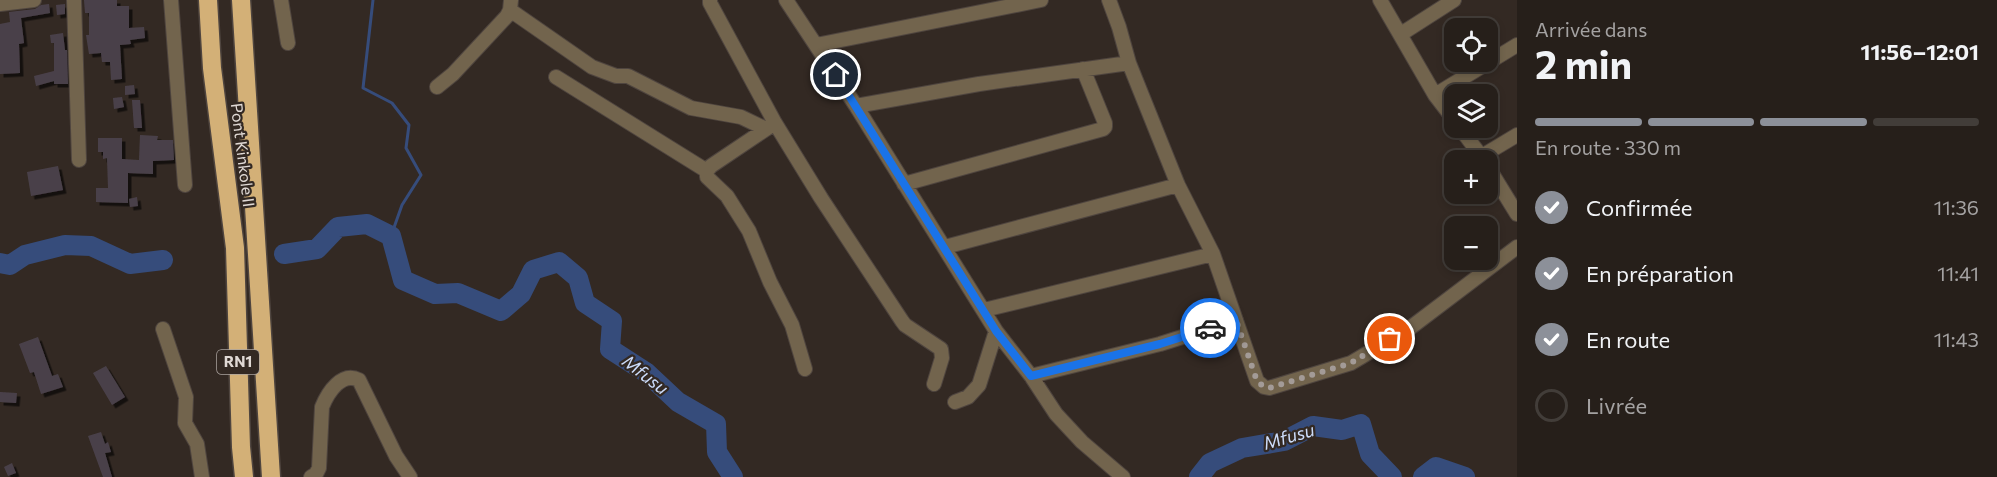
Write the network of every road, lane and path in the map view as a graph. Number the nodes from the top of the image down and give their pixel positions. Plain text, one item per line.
1 (33, 0) edge
2 (74, 0) edge
3 (171, 0) edge
4 (208, 0) edge
5 (241, 0) edge
6 (281, 0) edge
7 (699, 0) edge
8 (710, 0) edge
9 (786, 0) edge
10 (1041, 0) edge
11 (1109, 0) edge
12 (1380, 0) edge
13 (1454, 0) edge
14 (0, 4) edge
15 (511, 5) edge
16 (1401, 34) junction
17 (288, 43) dead end
18 (816, 45) junction
19 (1517, 45) edge
20 (1129, 63) junction
21 (1083, 69) junction
22 (556, 77) dead end
23 (437, 87) dead end
24 (1435, 95) junction
25 (856, 106) junction
26 (1444, 107) edge
27 (771, 126) junction
28 (1517, 135) edge
29 (1468, 138) edge
30 (1477, 150) edge
31 (1498, 150) edge
32 (80, 160) dead end
33 (707, 171) junction
34 (1498, 183) edge
35 (185, 184) dead end
36 (904, 184) junction
37 (1178, 185) junction
38 (1517, 214) edge
39 (945, 247) junction
40 (1517, 247) edge
41 (1214, 254) junction
42 (984, 310) junction
43 (1236, 320) junction
44 (163, 329) dead end
45 (996, 331) junction
46 (806, 369) dead end
47 (1031, 376) junction
48 (934, 384) dead end
49 (955, 402) dead end
50 (202, 477) edge
51 (244, 477) edge
52 (271, 477) edge
53 (311, 477) edge
54 (410, 477) edge
55 (1123, 477) edge

1 - 14 street
2 - 32 street
3 - 35 street
4 - 51 highway, Pont Kinkole II / RN1
5 - 52 highway, Pont Kinkole II / RN1
6 - 17 street
7 - 8 street
8 - 27 street
9 - 18 street
10 - 18 street
11 - 20 street
12 - 16 street
13 - 16 street
15 - 23 street
15 - 27 street
16 - 24 street
18 - 25 street
19 - 24 street
20 - 21 street
20 - 37 street
21 - 25 street
21 - 36 street
22 - 33 street
24 - 26 street
25 - 36 street
27 - 33 street
27 - 48 street
28 - 31 street
29 - 30 street
33 - 46 street
34 - 38 street
36 - 39 street
37 - 39 street
37 - 41 street
39 - 42 street
40 - 43 street
41 - 42 street
41 - 43 street
42 - 45 street
43 - 47 street
44 - 50 street
45 - 47 street
45 - 49 street
47 - 55 street
53 - 54 street

